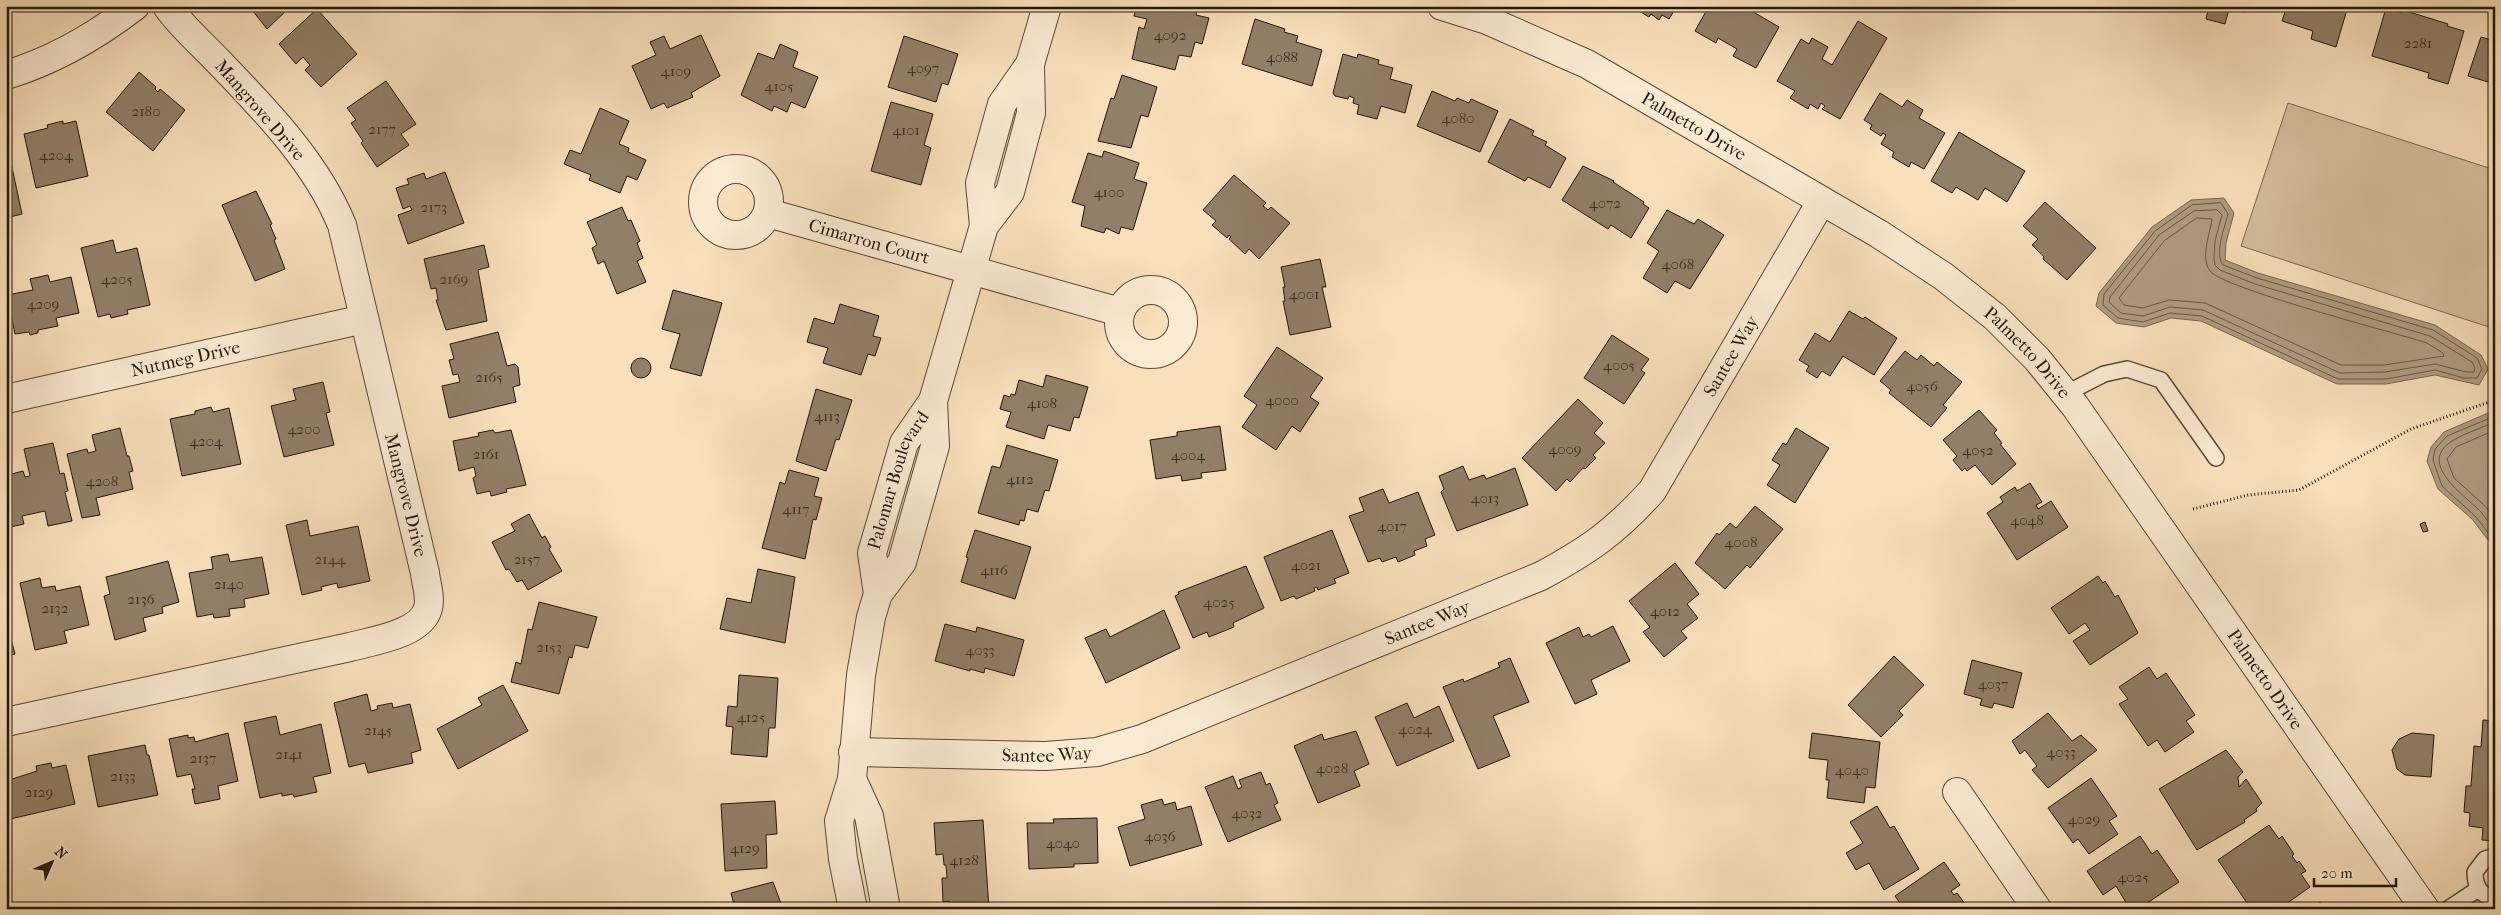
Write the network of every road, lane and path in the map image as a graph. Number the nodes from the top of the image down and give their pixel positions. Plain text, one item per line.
1 (135, 6) edge
2 (167, 6) edge
3 (1047, 6) edge
4 (1442, 6) edge
5 (6, 75) edge
6 (1820, 202) junction
7 (768, 213) dead end
8 (971, 270) junction
9 (1120, 312) dead end
10 (364, 319) junction
11 (2065, 394) junction
12 (6, 399) edge
13 (2495, 400) edge
14 (2216, 458) dead end
15 (2194, 509) dead end
16 (6, 722) edge
17 (853, 752) junction
18 (852, 779) junction
19 (1957, 792) dead end
20 (2495, 856) edge
21 (2478, 889) junction
22 (2495, 898) edge
23 (853, 909) edge
24 (886, 909) edge
25 (2037, 909) edge
26 (2425, 909) edge
27 (2448, 909) edge

1 - 5 street
2 - 10 street, Mangrove Drive
3 - 8 street, Palomar Boulevard
4 - 6 street, Palmetto Drive
6 - 11 street, Palmetto Drive
6 - 17 street, Santee Way
7 - 8 street, Cimarron Court
8 - 9 street, Cimarron Court
8 - 17 street, Palomar Boulevard
10 - 12 street, Nutmeg Drive
10 - 16 street, Mangrove Drive
11 - 14 lane
11 - 26 street, Palmetto Drive
13 - 15 path
17 - 18 street, Palomar Boulevard
18 - 23 street, Palomar Boulevard
18 - 24 street, Palomar Boulevard
19 - 25 street
20 - 21 lane
21 - 22 lane
21 - 27 lane

